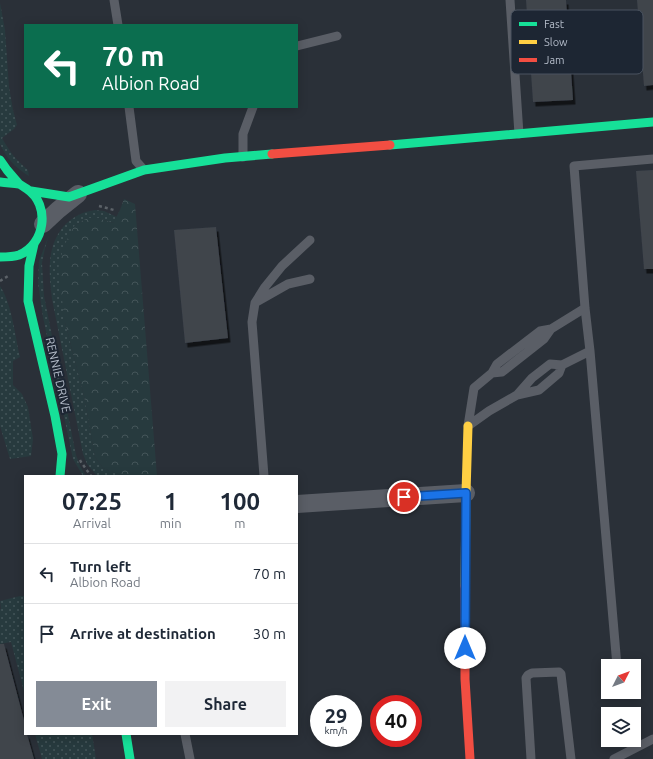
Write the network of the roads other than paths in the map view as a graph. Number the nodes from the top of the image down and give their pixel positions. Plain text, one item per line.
1 (114, 0) edge
2 (510, 0) edge
3 (511, 15) edge
4 (118, 24) edge
5 (337, 36) dead end
6 (298, 46) edge
7 (515, 74) edge
8 (129, 108) edge
9 (253, 108) edge
10 (653, 122) edge
11 (519, 134) junction
12 (243, 157) junction
13 (653, 159) edge
14 (0, 160) edge
15 (144, 170) junction
16 (0, 182) edge
17 (19, 184) junction
18 (30, 191) junction
19 (78, 194) junction
20 (43, 224) junction
21 (310, 240) dead end
22 (34, 244) junction
23 (1, 260) edge
24 (310, 280) dead end
25 (21, 289) dead end
26 (28, 301) junction
27 (255, 303) junction
28 (585, 308) junction
29 (590, 351) junction
30 (562, 365) junction
31 (517, 395) junction
32 (468, 426) junction
33 (62, 454) junction
34 (69, 466) dead end
35 (60, 475) edge
36 (264, 475) edge
37 (466, 493) junction
38 (298, 504) edge
39 (617, 659) edge
40 (126, 735) edge
41 (185, 735) edge
42 (653, 739) edge
43 (130, 759) edge
44 (190, 759) edge
45 (470, 759) edge
46 (531, 759) edge
47 (571, 759) edge
48 (614, 759) edge

1 - 4 lane
2 - 3 lane
5 - 6 lane
7 - 11 lane
8 - 15 lane
9 - 12 lane
10 - 11 street
11 - 12 street
12 - 15 street
13 - 28 lane
14 - 17 street
15 - 19 street
16 - 17 street
17 - 18 street
18 - 19 street
18 - 20 street
19 - 20 street
20 - 22 street, RENNIE DRIVE
21 - 27 lane
22 - 23 street
22 - 26 street, RENNIE DRIVE
24 - 27 lane
25 - 26 street, RENNIE DRIVE
26 - 33 street, RENNIE DRIVE
27 - 36 lane
28 - 29 lane
28 - 32 lane
29 - 30 lane
29 - 39 lane
30 - 31 lane
30 - 31 lane
31 - 32 lane
32 - 37 street
33 - 34 street, RENNIE DRIVE
33 - 35 street, RENNIE DRIVE
37 - 38 street
37 - 45 street
40 - 43 street
41 - 44 lane
42 - 48 lane
46 - 47 lane

